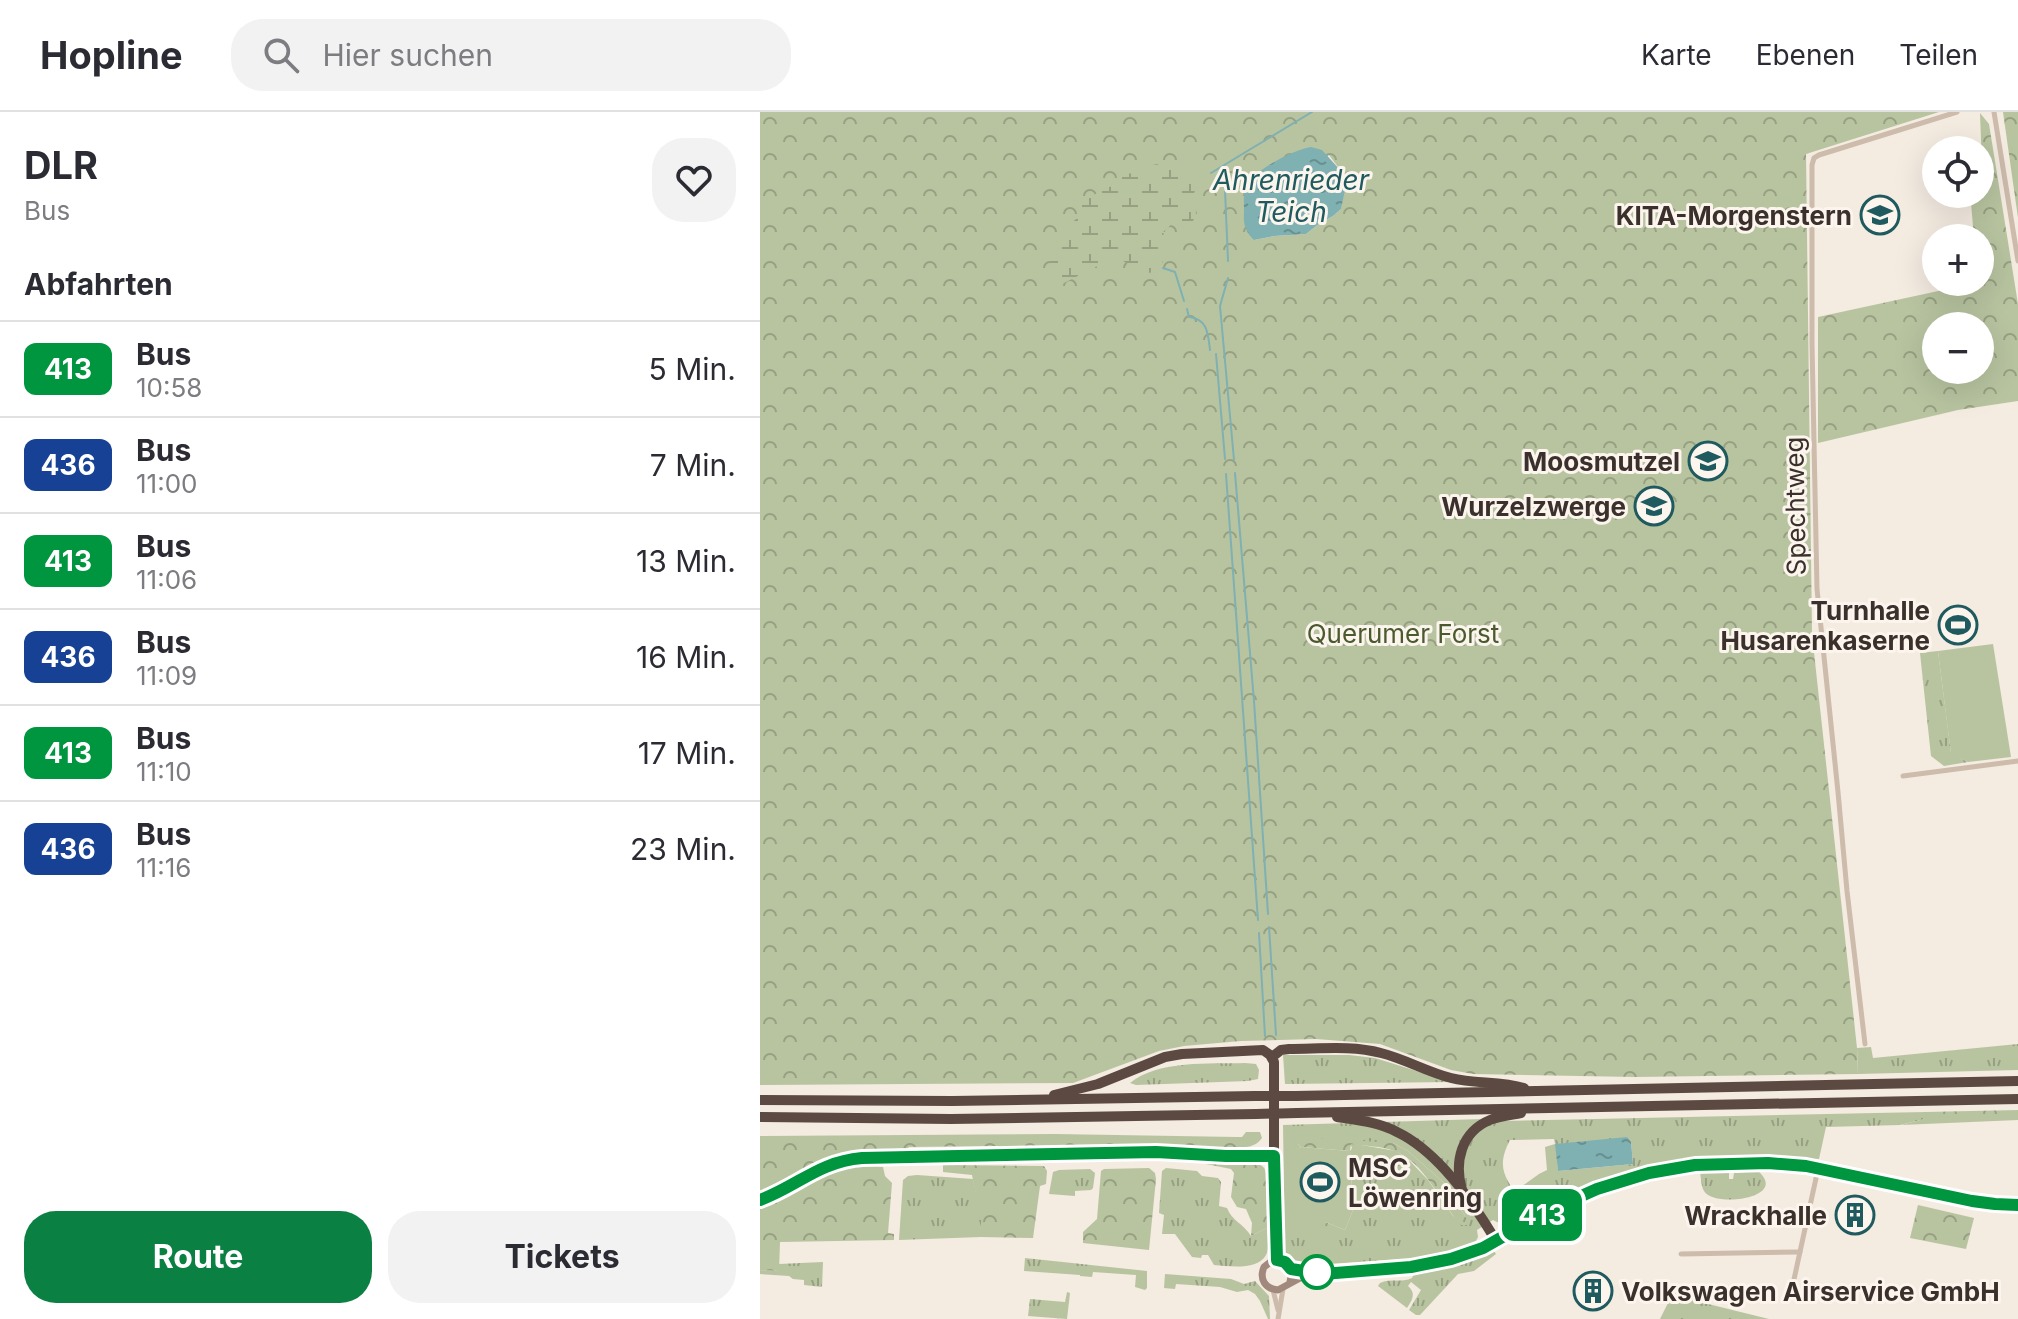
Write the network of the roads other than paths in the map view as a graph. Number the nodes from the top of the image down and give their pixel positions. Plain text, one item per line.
1 (1957, 112) edge
2 (1994, 112) edge
3 (2018, 261) edge
4 (2018, 761) edge
5 (1903, 776) dead end
6 (1865, 1044) dead end
7 (1272, 1057) junction
8 (2018, 1081) edge
9 (1534, 1090) junction
10 (2018, 1099) edge
11 (760, 1100) edge
12 (1028, 1100) junction
13 (1555, 1107) junction
14 (1300, 1113) junction
15 (760, 1117) edge
16 (1274, 1156) junction
17 (1818, 1168) junction
18 (1463, 1192) junction
19 (760, 1200) edge
20 (2018, 1205) edge
21 (1496, 1241) junction
22 (1800, 1252) junction
23 (1681, 1254) dead end
24 (1277, 1260) junction
25 (1291, 1269) junction
26 (1323, 1274) junction
27 (1290, 1282) junction
28 (1793, 1284) dead end
29 (1283, 1289) junction
30 (1273, 1290) junction
31 (1278, 1311) junction
32 (1278, 1319) edge

1 - 6 street, Spechtweg
2 - 3 street
4 - 5 street
7 - 9 highway
7 - 12 highway
7 - 16 highway
8 - 9 highway
9 - 12 highway, bridge
10 - 13 highway
11 - 12 highway
13 - 14 highway
13 - 18 highway
14 - 15 highway, bridge
14 - 18 highway
16 - 19 main road
16 - 24 main road
17 - 20 main road
17 - 21 main road
17 - 22 street
18 - 21 highway
21 - 26 main road
22 - 23 street
22 - 28 street
24 - 25 main road
24 - 30 main road
25 - 26 main road
25 - 27 main road
26 - 27 main road
27 - 29 main road
29 - 30 main road
29 - 31 street
30 - 31 street
31 - 32 street

